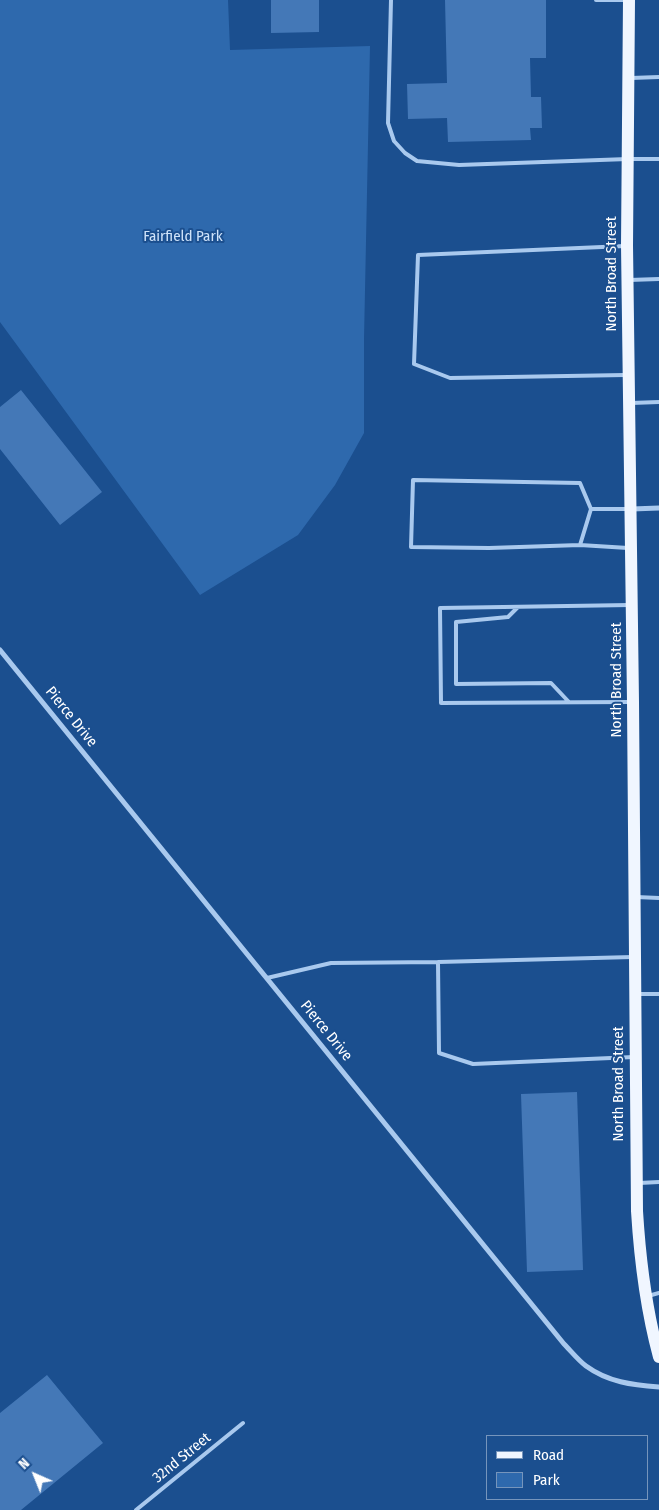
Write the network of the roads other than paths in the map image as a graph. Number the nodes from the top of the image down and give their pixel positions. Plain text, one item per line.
1 (391, 0) edge
2 (596, 0) edge
3 (628, 0) edge
4 (659, 77) edge
5 (629, 78) junction
6 (628, 158) junction
7 (659, 160) edge
8 (628, 246) junction
9 (659, 279) edge
10 (628, 280) junction
11 (629, 375) junction
12 (659, 402) edge
13 (629, 403) junction
14 (630, 508) junction
15 (659, 508) edge
16 (591, 510) junction
17 (580, 545) junction
18 (630, 548) junction
19 (632, 605) junction
20 (518, 607) junction
21 (0, 650) edge
22 (569, 701) junction
23 (633, 702) junction
24 (634, 897) junction
25 (659, 898) edge
26 (635, 957) junction
27 (438, 962) junction
28 (267, 978) junction
29 (635, 994) junction
30 (659, 994) edge
31 (636, 1057) junction
32 (659, 1182) edge
33 (636, 1183) junction
34 (659, 1293) edge
35 (646, 1297) junction
36 (659, 1357) edge
37 (659, 1387) edge
38 (243, 1423) dead end
39 (136, 1510) edge

1 - 6 lane
2 - 3 lane
3 - 5 main road, North Broad Street
4 - 5 lane
5 - 6 main road, North Broad Street
6 - 7 lane
6 - 8 main road, North Broad Street
8 - 10 main road, North Broad Street
8 - 11 lane
9 - 10 lane
10 - 11 main road, North Broad Street
11 - 13 main road, North Broad Street
12 - 13 lane
13 - 14 main road, North Broad Street
14 - 15 street
14 - 16 lane
14 - 18 main road, North Broad Street
16 - 17 lane
16 - 17 lane
17 - 18 lane
18 - 19 main road, North Broad Street
19 - 20 lane
19 - 23 main road, North Broad Street
20 - 22 lane
20 - 22 lane
21 - 28 street, Pierce Drive
22 - 23 lane
23 - 24 main road, North Broad Street
24 - 25 lane
24 - 26 main road, North Broad Street
26 - 27 lane
26 - 29 main road, North Broad Street
27 - 28 lane
27 - 31 lane
28 - 37 street, Pierce Drive
29 - 30 lane
29 - 31 main road, North Broad Street
31 - 33 main road, North Broad Street
32 - 33 lane
33 - 35 main road, North Broad Street
34 - 35 lane
35 - 36 main road, North Broad Street
38 - 39 lane, 32nd Street

